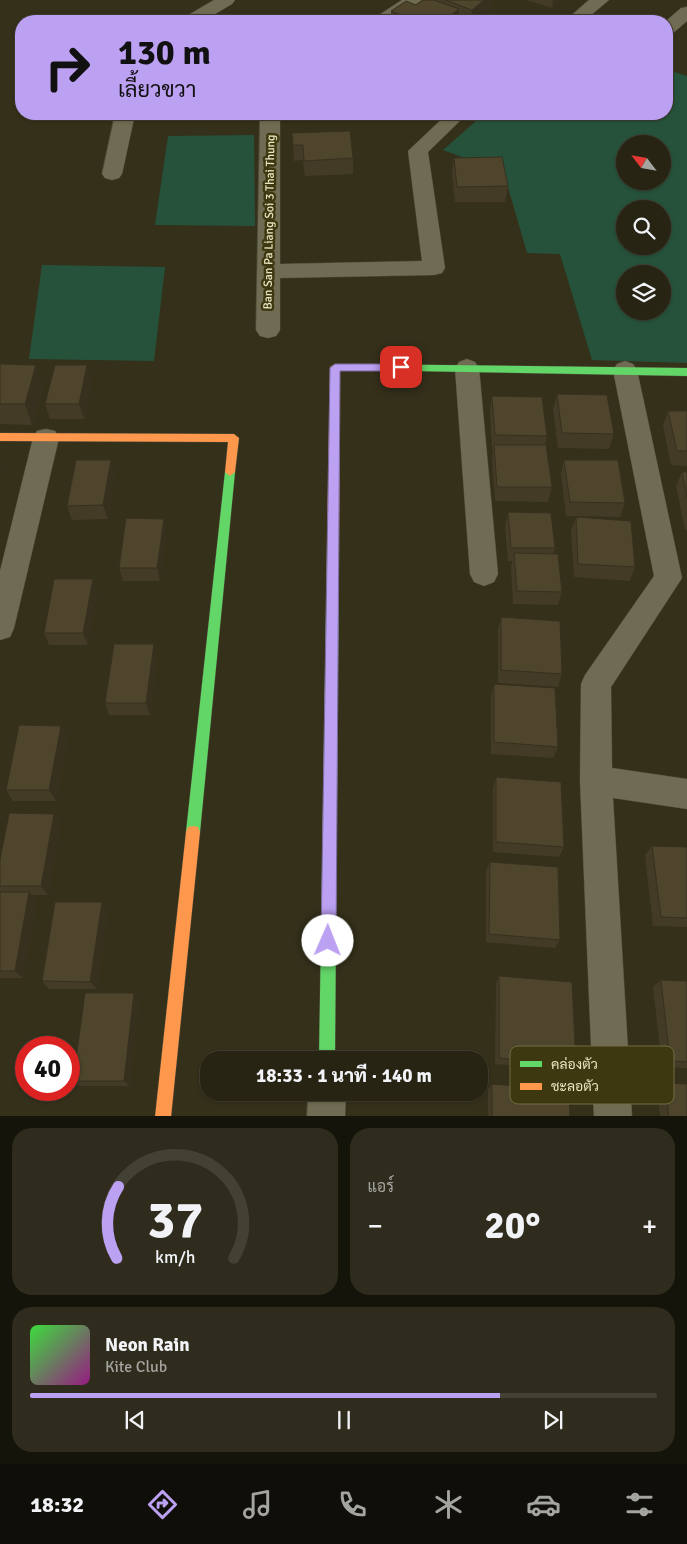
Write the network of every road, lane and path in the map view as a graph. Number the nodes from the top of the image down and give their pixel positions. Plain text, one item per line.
1 (226, 0) edge
2 (413, 0) edge
3 (600, 0) edge
4 (687, 12) edge
5 (208, 15) edge
6 (391, 15) edge
7 (581, 15) edge
8 (673, 24) edge
9 (124, 120) edge
10 (270, 120) edge
11 (446, 120) edge
12 (112, 174) dead end
13 (268, 270) junction
14 (268, 330) dead end
15 (467, 368) junction
16 (625, 370) junction
17 (687, 372) edge
18 (0, 437) edge
19 (46, 438) junction
20 (484, 574) dead end
21 (0, 628) edge
22 (596, 781) junction
23 (687, 794) edge
24 (609, 1046) edge
25 (327, 1051) edge
26 (326, 1101) edge
27 (163, 1116) edge
28 (326, 1116) edge

1 - 5 street
2 - 6 street
3 - 7 street
4 - 8 street
9 - 12 street
10 - 13 street, Ban San Pa Liang Soi 3 Thai Thung
11 - 13 street
13 - 14 street, Ban San Pa Liang Soi 3 Thai Thung
15 - 16 street
15 - 20 street
15 - 25 street
16 - 17 street
16 - 22 street
18 - 19 street
19 - 21 street
19 - 27 street
22 - 23 street
22 - 24 street
26 - 28 street

